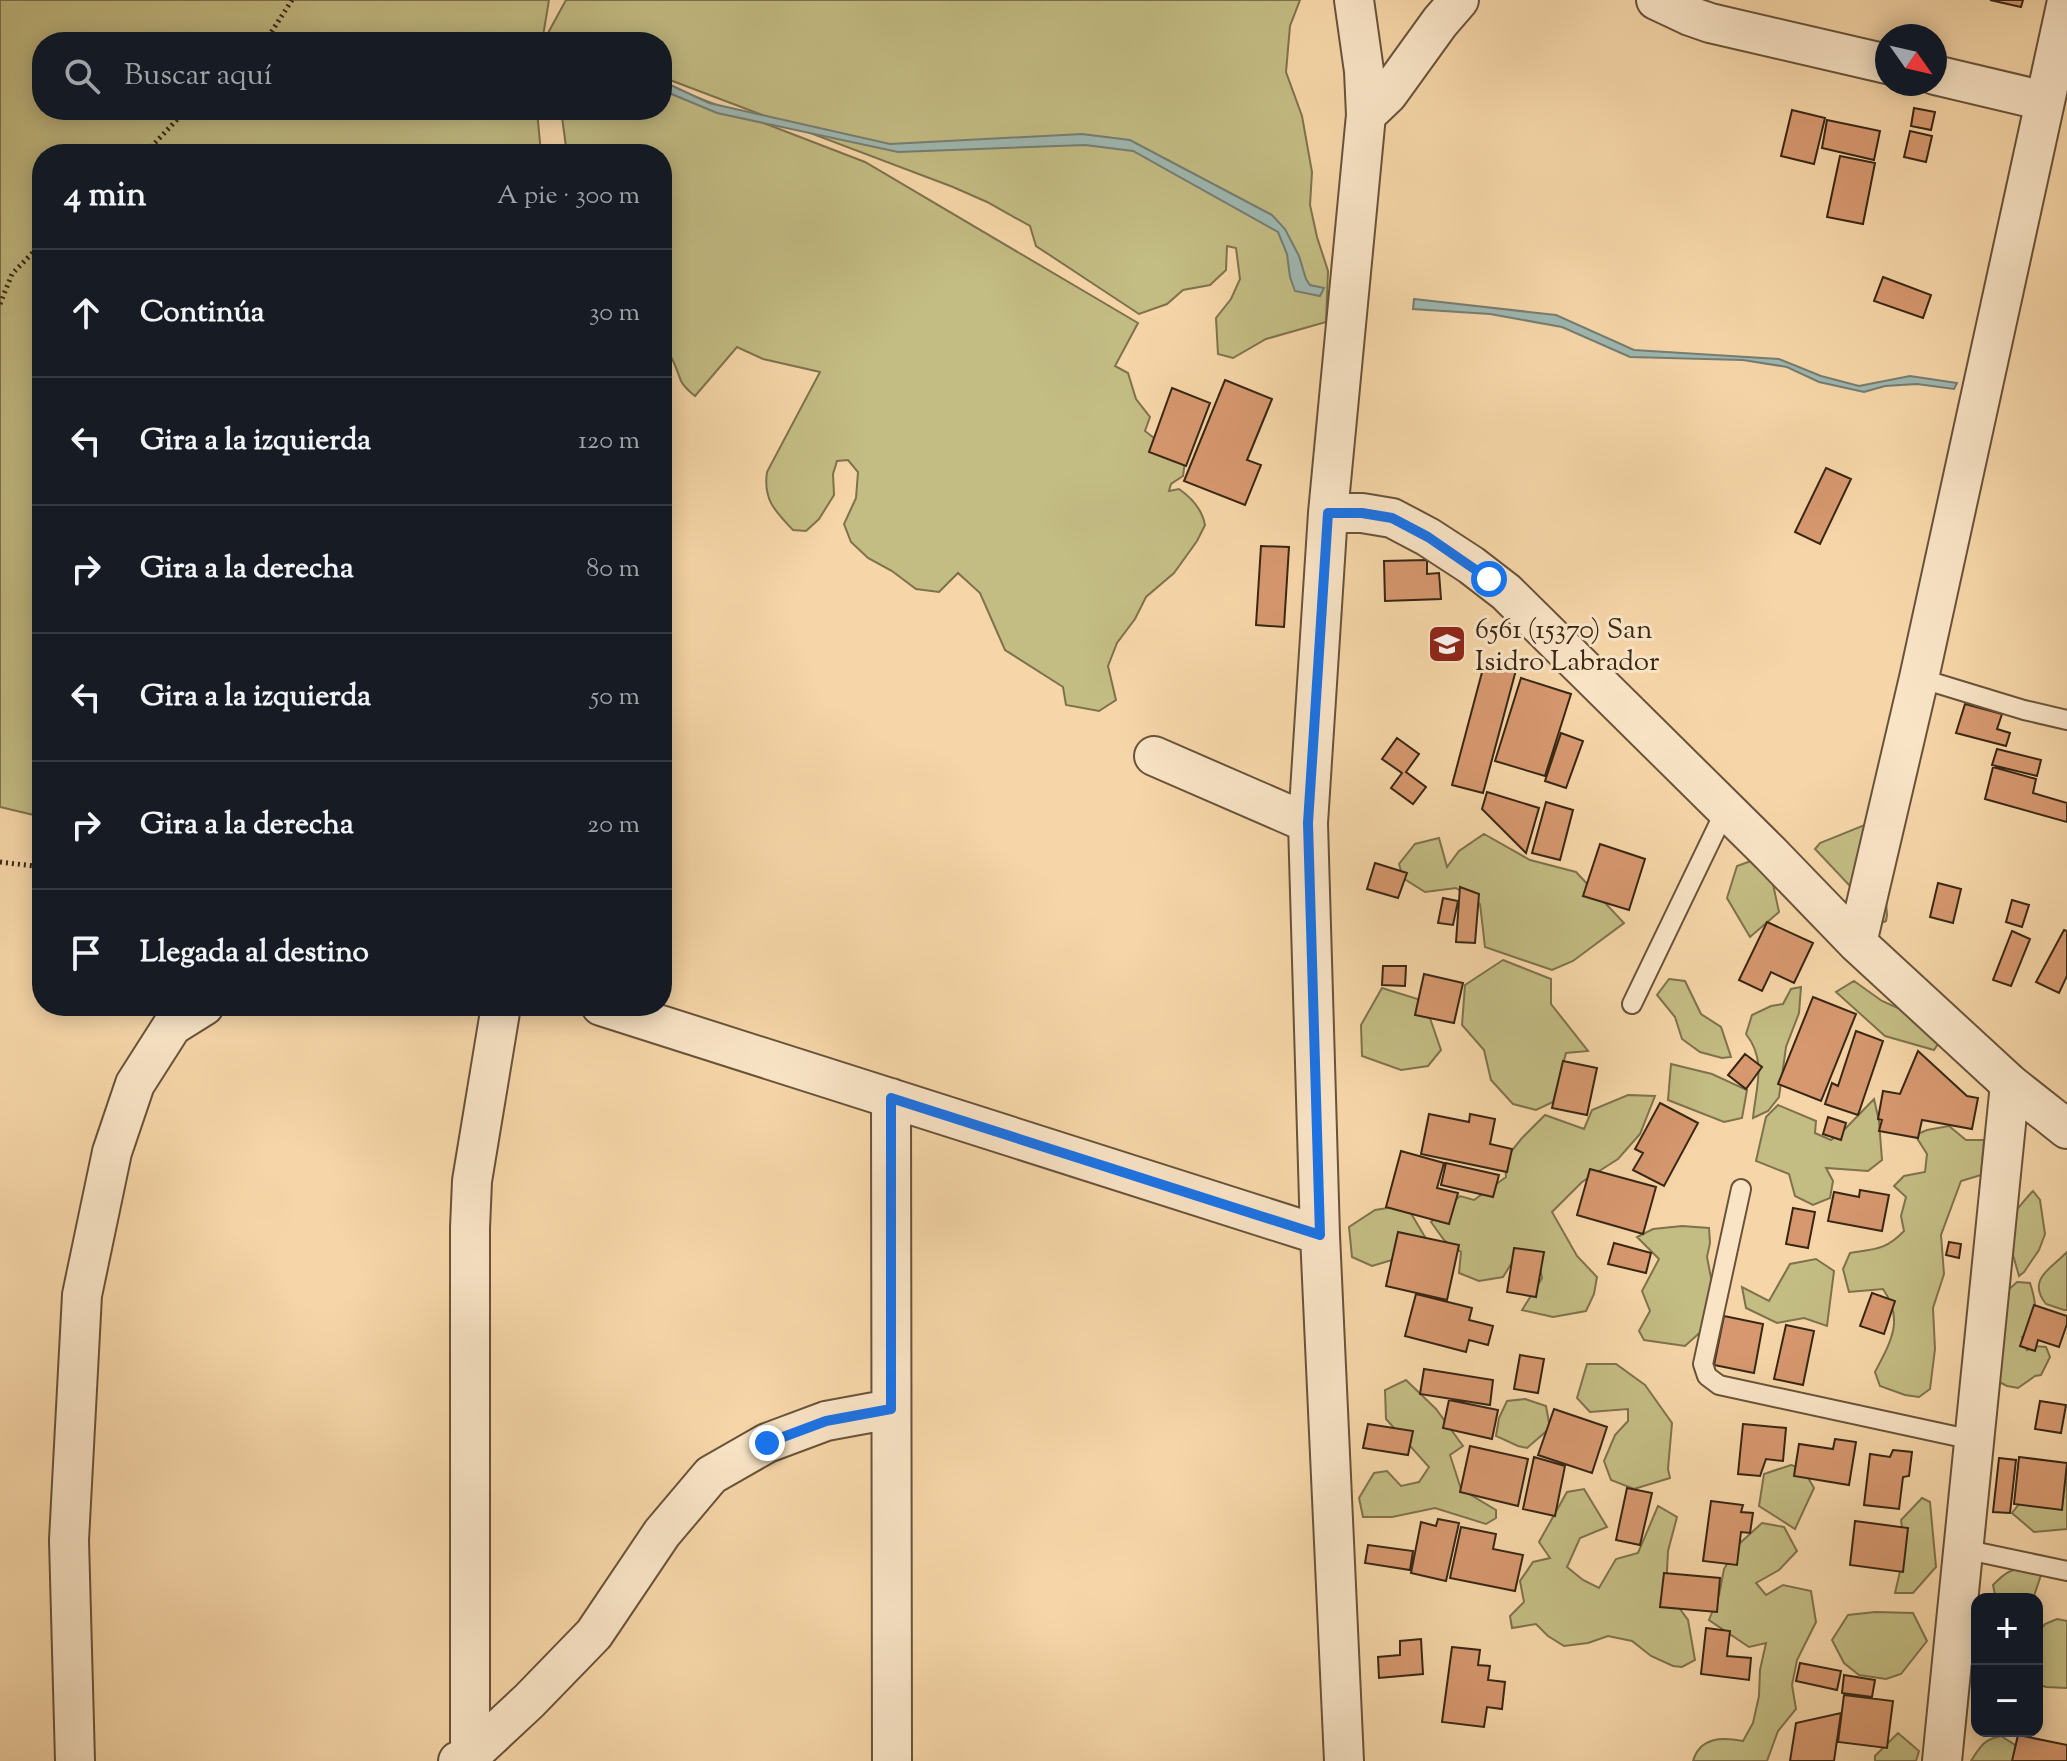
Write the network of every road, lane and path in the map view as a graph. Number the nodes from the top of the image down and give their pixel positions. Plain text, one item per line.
1 (292, 0) edge
2 (1354, 0) edge
3 (1459, 0) edge
4 (1656, 0) edge
5 (2067, 1) edge
6 (271, 32) edge
7 (1875, 61) edge
8 (1947, 78) edge
9 (2045, 101) junction
10 (1366, 115) junction
11 (177, 120) edge
12 (154, 144) edge
13 (32, 253) edge
14 (0, 304) edge
15 (1328, 513) junction
16 (1919, 678) junction
17 (2067, 720) edge
18 (1154, 756) dead end
19 (1726, 809) junction
20 (1308, 823) junction
21 (0, 862) edge
22 (32, 866) edge
23 (1857, 943) junction
24 (1632, 1004) dead end
25 (188, 1016) edge
26 (499, 1016) edge
27 (633, 1016) edge
28 (2010, 1084) junction
29 (891, 1098) junction
30 (2067, 1129) edge
31 (1741, 1189) dead end
32 (1320, 1235) junction
33 (891, 1409) junction
34 (1973, 1440) junction
35 (1963, 1549) junction
36 (2067, 1571) edge
37 (466, 1759) edge
38 (75, 1761) edge
39 (892, 1761) edge
40 (1344, 1761) edge
41 (1942, 1761) edge

1 - 6 path
2 - 10 street
3 - 10 street
4 - 7 street
5 - 9 street
8 - 9 street
9 - 16 street
10 - 15 street
11 - 12 path
13 - 14 path
15 - 19 street
15 - 20 street
16 - 17 lane
16 - 23 street
18 - 20 street
19 - 23 street
19 - 24 lane
20 - 32 street
21 - 22 path
23 - 28 street
25 - 38 street
26 - 37 street
27 - 29 street
28 - 30 street
28 - 34 street
29 - 32 street
29 - 33 street
31 - 34 lane
32 - 40 street
33 - 37 street
33 - 39 street
34 - 35 street
35 - 36 lane
35 - 41 street

